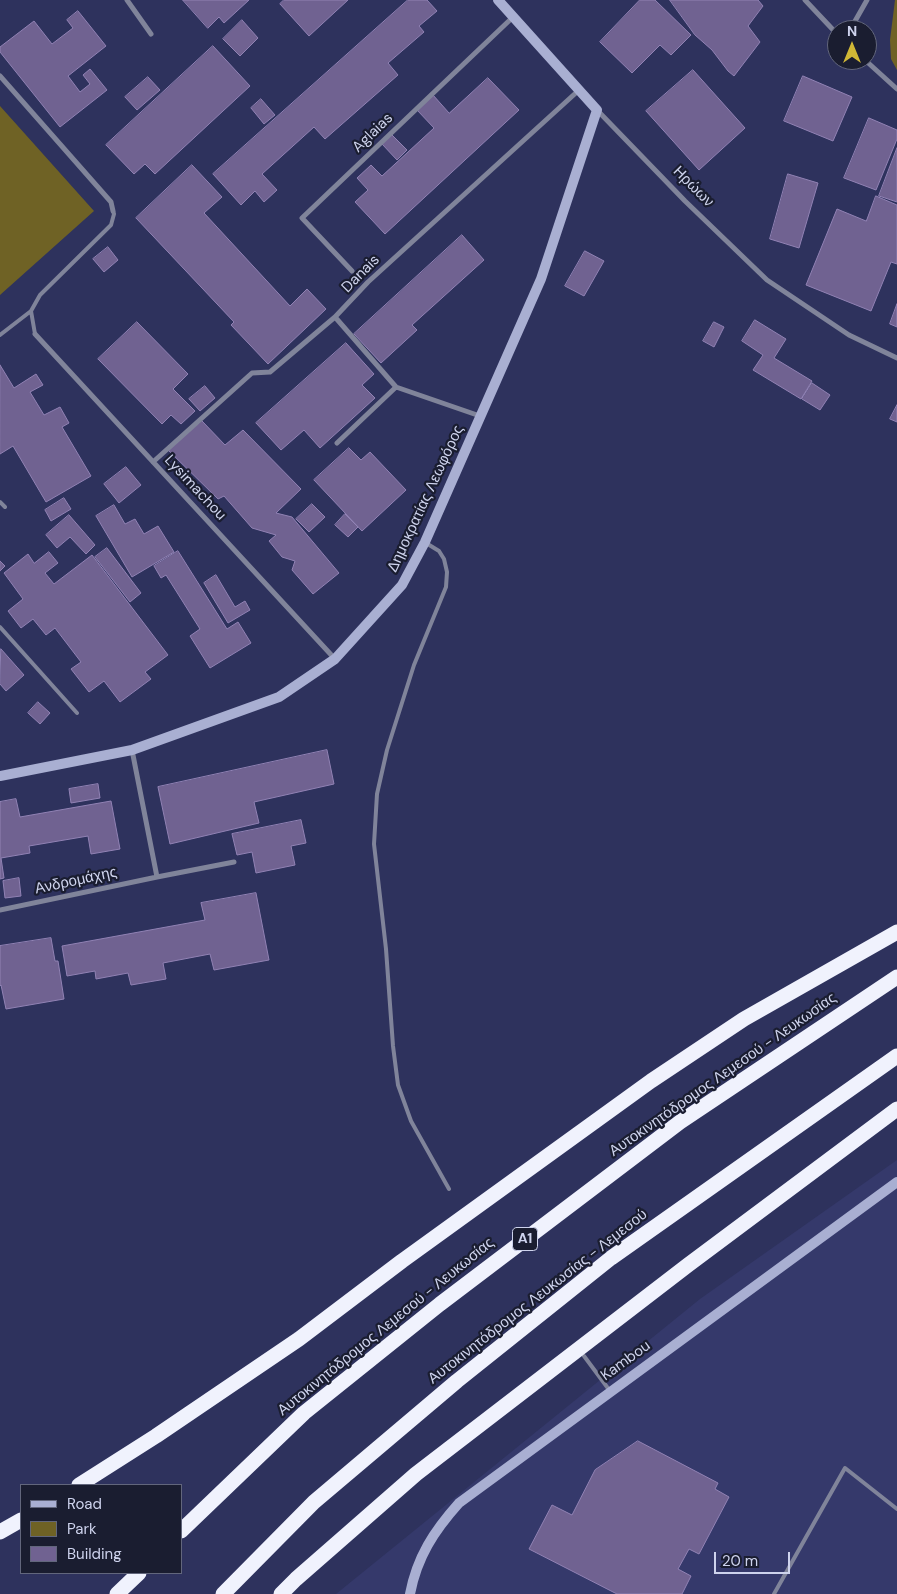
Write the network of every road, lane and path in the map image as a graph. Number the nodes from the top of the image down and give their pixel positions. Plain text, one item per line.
1 (127, 0) edge
2 (498, 0) edge
3 (805, 0) edge
4 (867, 0) edge
5 (513, 17) junction
6 (856, 20) edge
7 (827, 23) edge
8 (151, 34) dead end
9 (876, 70) edge
10 (0, 76) edge
11 (897, 89) edge
12 (579, 90) junction
13 (597, 110) junction
14 (113, 210) joint
15 (352, 271) dead end
16 (30, 311) junction
17 (335, 318) junction
18 (35, 334) joint
19 (0, 335) edge
20 (897, 358) edge
21 (396, 386) junction
22 (481, 416) junction
23 (337, 443) dead end
24 (153, 462) junction
25 (0, 502) edge
26 (5, 507) dead end
27 (426, 542) junction
28 (0, 627) edge
29 (336, 659) junction
30 (77, 713) dead end
31 (132, 750) junction
32 (0, 776) edge
33 (234, 862) dead end
34 (157, 877) junction
35 (0, 910) edge
36 (897, 932) edge
37 (897, 977) edge
38 (897, 1056) edge
39 (897, 1109) edge
40 (897, 1182) edge
41 (449, 1189) dead end
42 (584, 1356) dead end
43 (610, 1391) junction
44 (81, 1484) edge
45 (897, 1509) edge
46 (20, 1521) edge
47 (182, 1530) edge
48 (0, 1532) edge
49 (138, 1574) edge
50 (117, 1594) edge
51 (222, 1594) edge
52 (281, 1594) edge
53 (410, 1594) edge
54 (774, 1594) edge

1 - 8 street
2 - 5 street, Ηρώων
3 - 7 street
4 - 6 street
5 - 12 street, Ηρώων
5 - 15 street, Aglaias
9 - 11 street
10 - 14 street
12 - 13 street, Ηρώων
12 - 17 street, Danais
13 - 20 street, Ηρώων
13 - 22 street, Δημοκρατίας Λεωφόρος
14 - 16 lane
16 - 18 lane
16 - 19 lane
17 - 21 street
17 - 24 street, Danais
18 - 24 street, Lysimachou
21 - 22 street
21 - 23 street
22 - 27 street, Δημοκρατίας Λεωφόρος
24 - 29 street, Lysimachou
25 - 26 lane
27 - 29 street, Δημοκρατίας Λεωφόρος
27 - 41 lane
28 - 30 lane
29 - 31 street, Δημοκρατίας Λεωφόρος
31 - 32 street, Δημοκρατίας Λεωφόρος
31 - 34 street
33 - 34 street, Ανδρομάχης
34 - 35 street, Ανδρομάχης
36 - 44 highway
37 - 47 highway, Αυτοκινητόδρομος Λεμεσού - Λευκωσίας / A1
38 - 51 highway, Αυτοκινητόδρομος Λευκωσίας - Λεμεσού
39 - 52 highway
40 - 43 street, Kambou
42 - 43 lane
43 - 53 street, Kambou
45 - 54 lane
46 - 48 highway
49 - 50 highway

